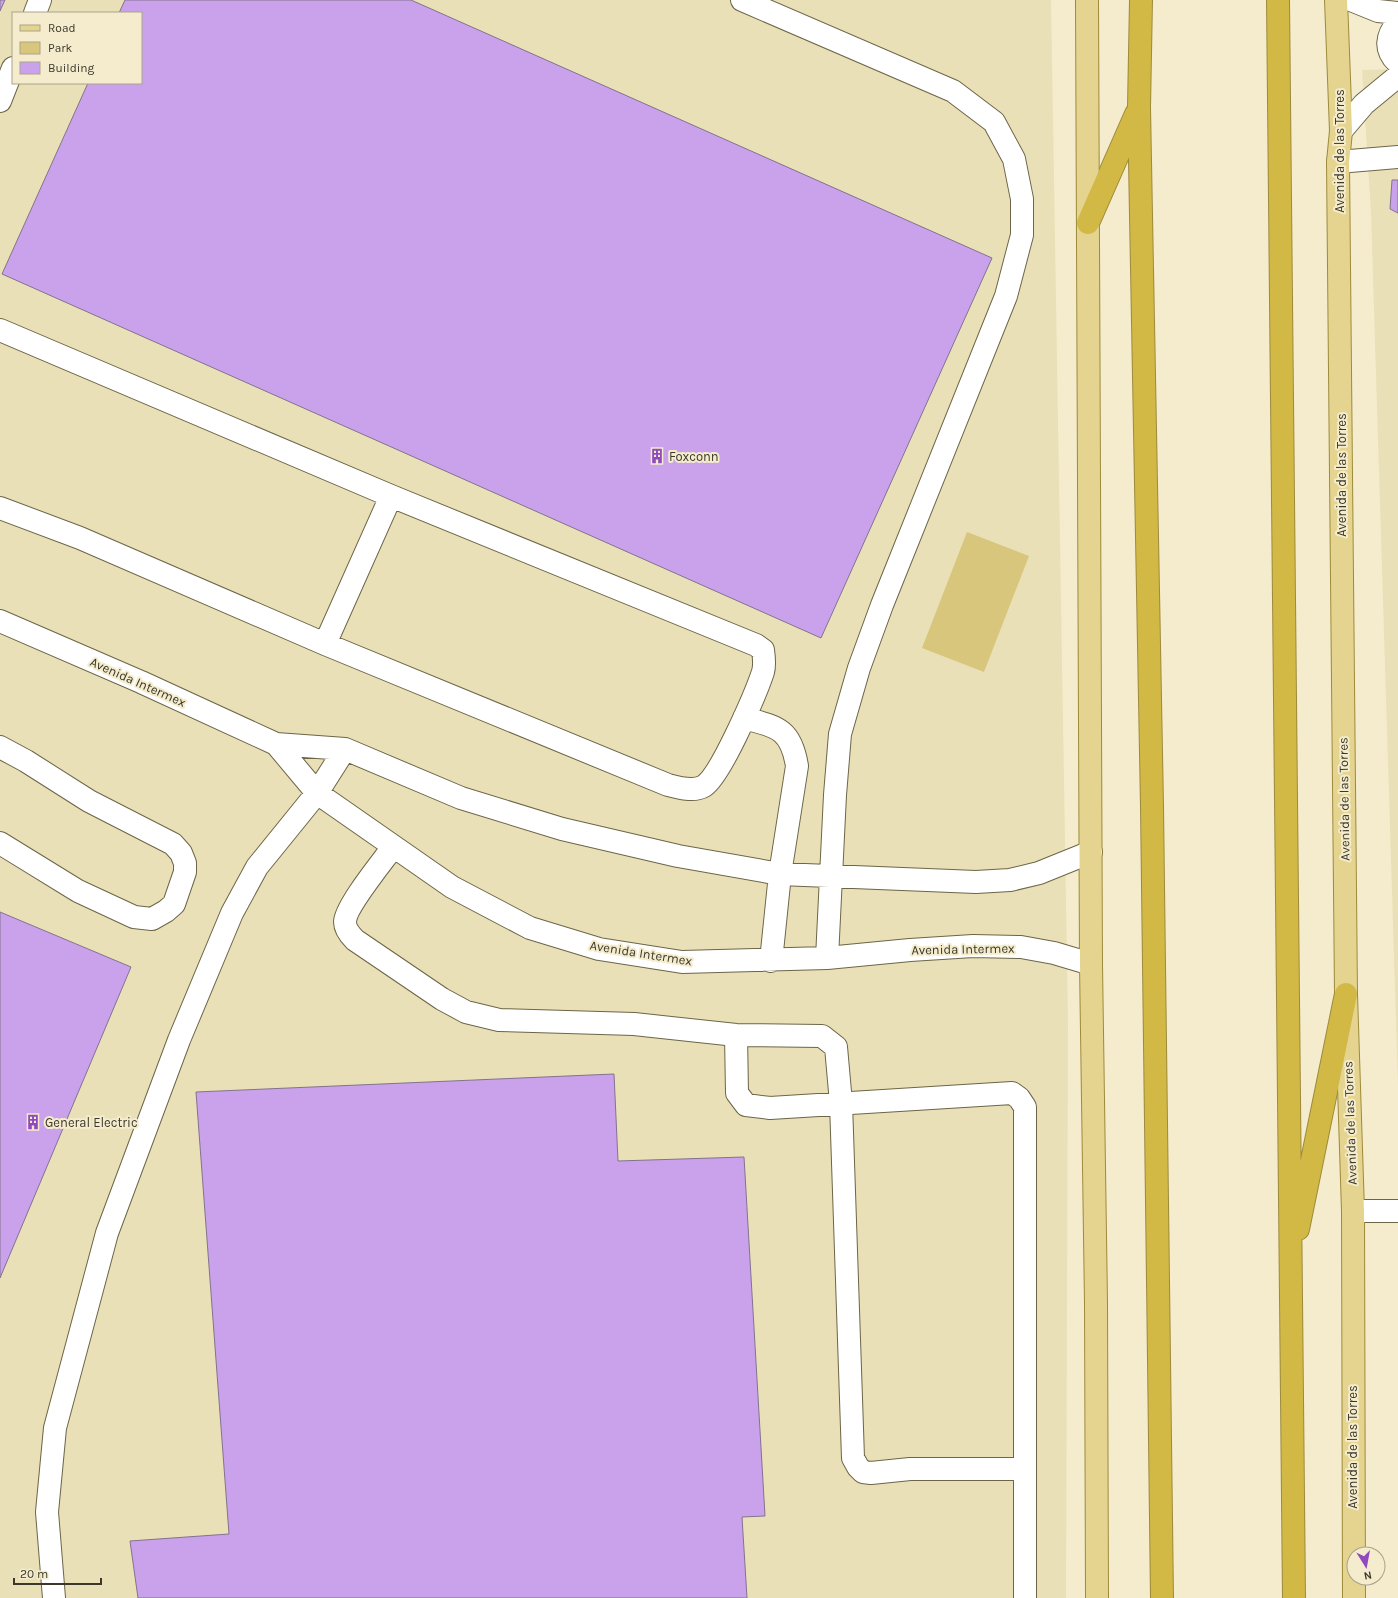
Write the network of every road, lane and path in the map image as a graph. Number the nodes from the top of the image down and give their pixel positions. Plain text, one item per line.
1 (40, 0) edge
2 (742, 0) edge
3 (1087, 0) edge
4 (1141, 0) edge
5 (1278, 0) edge
6 (1336, 0) edge
7 (1351, 0) edge
8 (35, 12) edge
9 (1398, 13) edge
10 (1398, 22) edge
11 (1398, 63) edge
12 (12, 71) edge
13 (1398, 76) edge
14 (0, 101) edge
15 (1139, 107) junction
16 (1340, 131) junction
17 (1398, 157) edge
18 (1338, 162) junction
19 (1088, 223) junction
20 (0, 330) edge
21 (391, 496) junction
22 (0, 508) edge
23 (0, 621) edge
24 (326, 644) junction
25 (744, 718) junction
26 (276, 744) junction
27 (0, 747) edge
28 (345, 749) junction
29 (318, 793) junction
30 (0, 843) edge
31 (393, 847) junction
32 (1091, 852) junction
33 (780, 874) junction
34 (830, 876) junction
35 (827, 958) junction
36 (771, 961) junction
37 (1091, 964) junction
38 (1346, 994) junction
39 (736, 1036) junction
40 (841, 1103) junction
41 (1353, 1211) junction
42 (1398, 1211) edge
43 (1289, 1271) junction
44 (1025, 1469) junction
45 (1294, 1571) junction
46 (54, 1598) edge
47 (1025, 1598) edge
48 (1097, 1598) edge
49 (1162, 1598) edge
50 (1294, 1598) edge
51 (1304, 1598) edge
52 (1354, 1598) edge

1 - 8 street
2 - 34 street
3 - 19 main road
4 - 15 highway
5 - 43 highway
6 - 16 main road, Avenida de las Torres
7 - 9 street
10 - 11 street
12 - 14 street
13 - 16 street
15 - 19 highway
15 - 49 highway
16 - 18 main road, Avenida de las Torres
17 - 18 street
18 - 38 main road, Avenida de las Torres
19 - 32 main road
20 - 21 street
21 - 24 street
21 - 25 street
22 - 24 street
23 - 26 street, Avenida Intermex
24 - 25 street
25 - 33 street
26 - 28 street, Avenida Intermex
26 - 29 street, Avenida Intermex
27 - 30 street
28 - 29 street
28 - 33 street, Avenida Intermex
29 - 31 street, Avenida Intermex
29 - 46 street
31 - 36 street, Avenida Intermex
31 - 39 street
32 - 34 street, Avenida Intermex
32 - 37 main road
33 - 34 street, Avenida Intermex
33 - 36 street
34 - 35 street
35 - 36 street, Avenida Intermex
35 - 37 street, Avenida Intermex
37 - 48 main road
38 - 41 main road, Avenida de las Torres
38 - 43 highway
39 - 40 street
39 - 40 street
40 - 44 street
40 - 44 street
41 - 42 street
41 - 52 main road, Avenida de las Torres
43 - 45 highway
44 - 47 street
45 - 50 highway
45 - 51 highway

